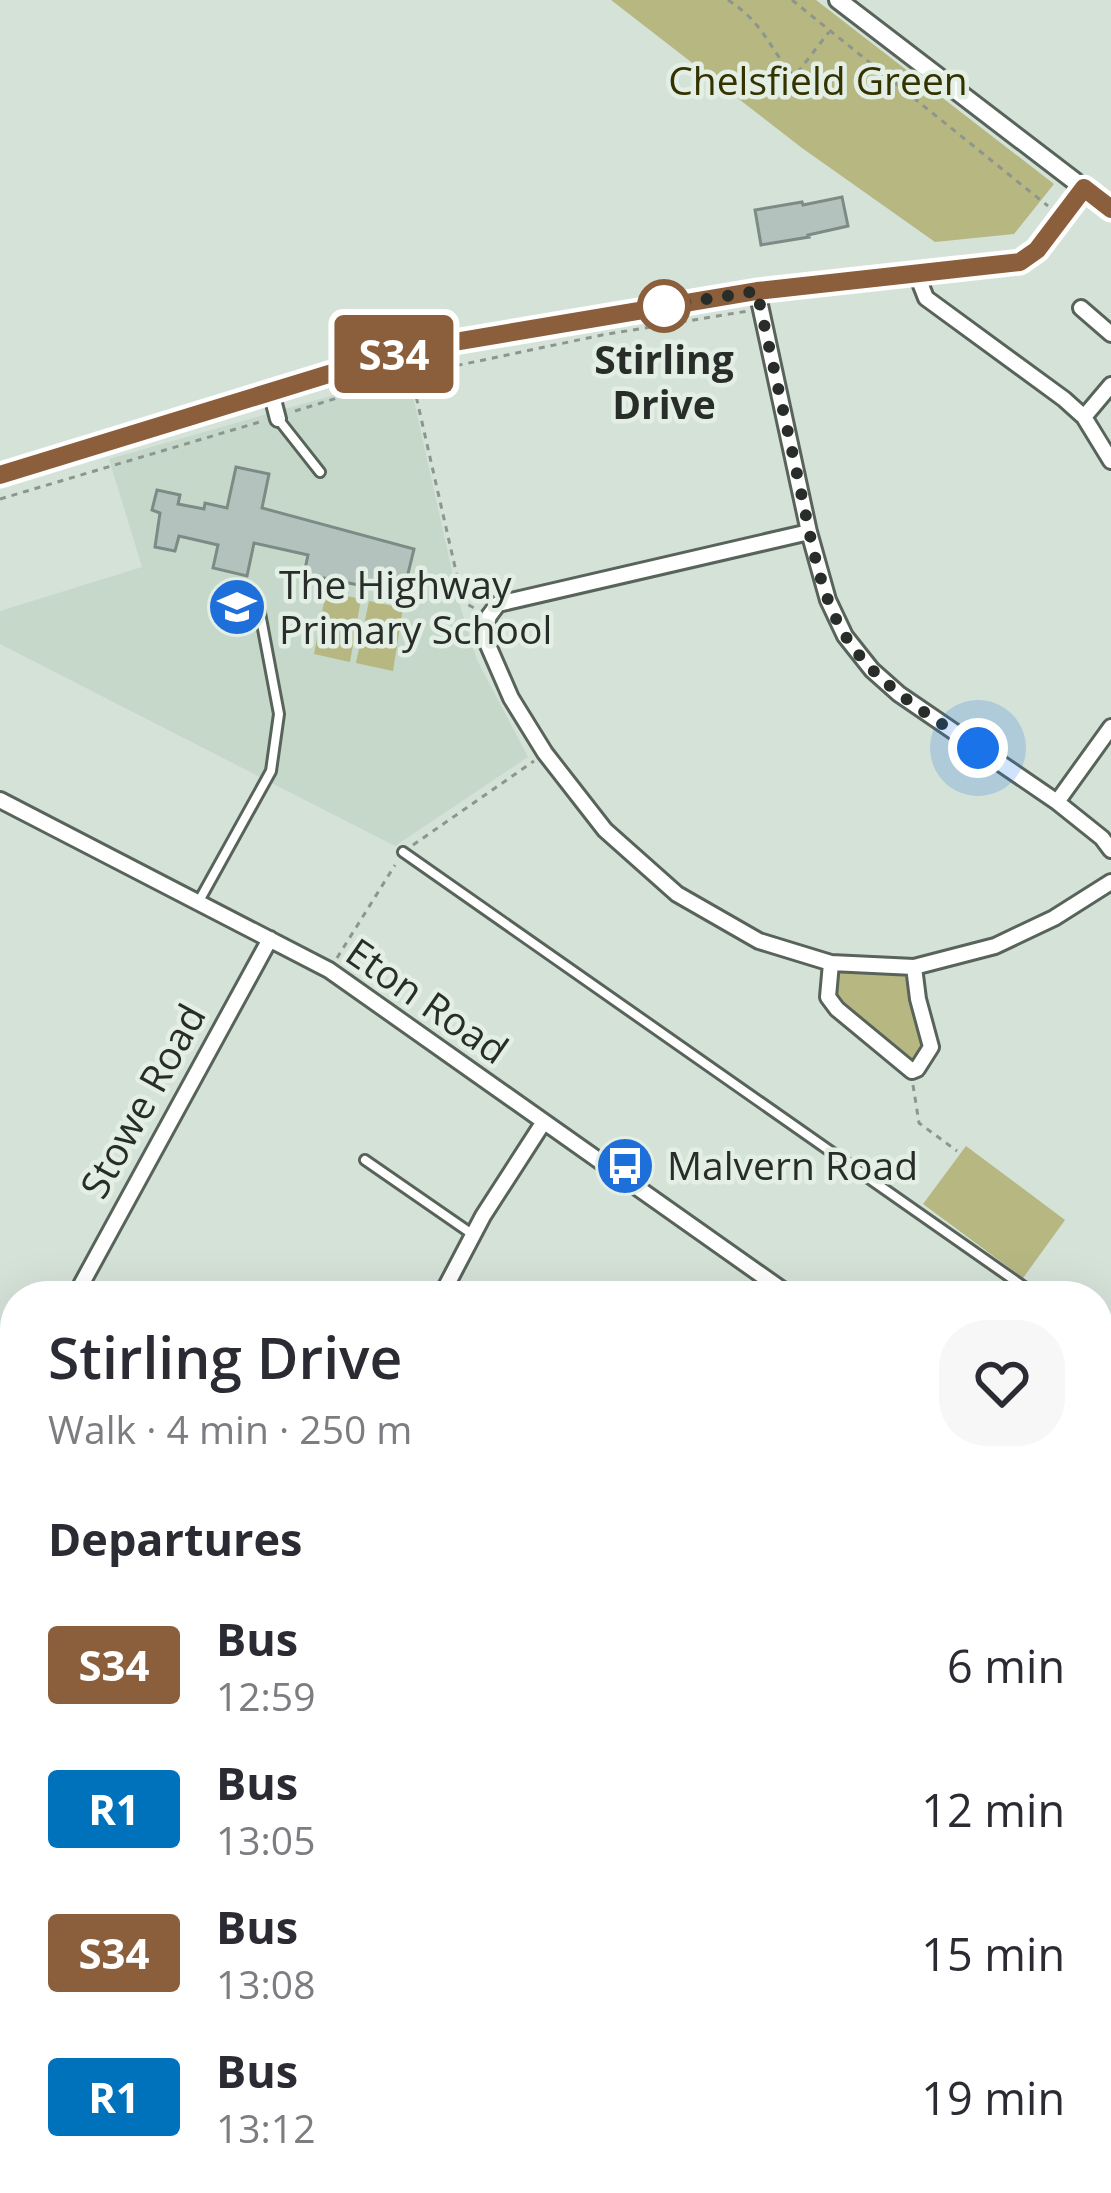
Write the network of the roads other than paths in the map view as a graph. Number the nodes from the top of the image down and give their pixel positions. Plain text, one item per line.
1 (838, 0) edge
2 (1084, 188) junction
3 (1111, 208) edge
4 (917, 275) junction
5 (757, 291) junction
6 (1081, 308) dead end
7 (1111, 334) edge
8 (1111, 385) edge
9 (271, 392) junction
10 (1084, 417) junction
11 (277, 418) joint
12 (1111, 461) edge
13 (320, 472) dead end
14 (0, 476) edge
15 (809, 532) junction
16 (257, 597) dead end
17 (1111, 727) edge
18 (0, 800) edge
19 (1058, 802) junction
20 (1111, 850) edge
21 (403, 852) dead end
22 (1111, 882) edge
23 (199, 901) junction
24 (270, 939) junction
25 (831, 963) junction
26 (914, 967) junction
27 (543, 1123) junction
28 (365, 1160) dead end
29 (473, 1234) junction
30 (83, 1281) edge
31 (449, 1281) edge
32 (769, 1281) edge
33 (1016, 1281) edge

1 - 2 street
2 - 3 street
2 - 4 street
4 - 5 street
4 - 10 street
5 - 9 street
5 - 15 street
6 - 7 street
8 - 10 street
9 - 11 street
9 - 14 street
10 - 12 street
11 - 13 lane
15 - 19 street
15 - 25 street
16 - 23 lane
17 - 19 street
18 - 23 street, Eton Road
19 - 20 street
21 - 33 lane
22 - 26 street
23 - 24 street, Eton Road
24 - 27 street, Eton Road
24 - 30 street, Stowe Road
25 - 26 street
25 - 26 street
27 - 29 street
27 - 32 street, Eton Road
28 - 29 lane
29 - 31 street

